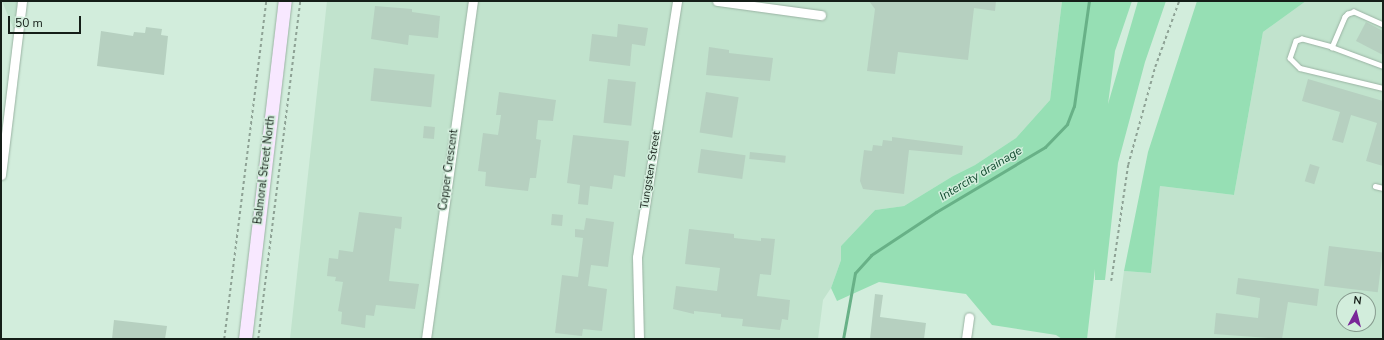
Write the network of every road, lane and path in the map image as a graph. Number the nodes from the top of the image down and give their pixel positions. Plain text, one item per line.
1 (22, 1) edge
2 (266, 1) edge
3 (285, 1) edge
4 (300, 1) edge
5 (473, 1) edge
6 (677, 1) edge
7 (717, 1) edge
8 (1179, 1) edge
9 (821, 15) dead end
10 (1383, 24) edge
11 (1332, 47) junction
12 (1383, 66) edge
13 (1383, 88) edge
14 (1, 175) edge
15 (1375, 186) dead end
16 (1383, 188) edge
17 (1111, 281) dead end
18 (969, 316) dead end
19 (224, 339) edge
20 (245, 339) edge
21 (258, 339) edge
22 (426, 339) edge
23 (639, 339) edge
24 (966, 339) edge

1 - 14 street
2 - 19 path
3 - 20 main road, Balmoral Street North
4 - 21 path
5 - 22 street, Copper Crescent
6 - 23 street, Tungsten Street
7 - 9 street
8 - 17 path
10 - 11 lane
11 - 12 lane
11 - 13 lane
15 - 16 lane
18 - 24 street

